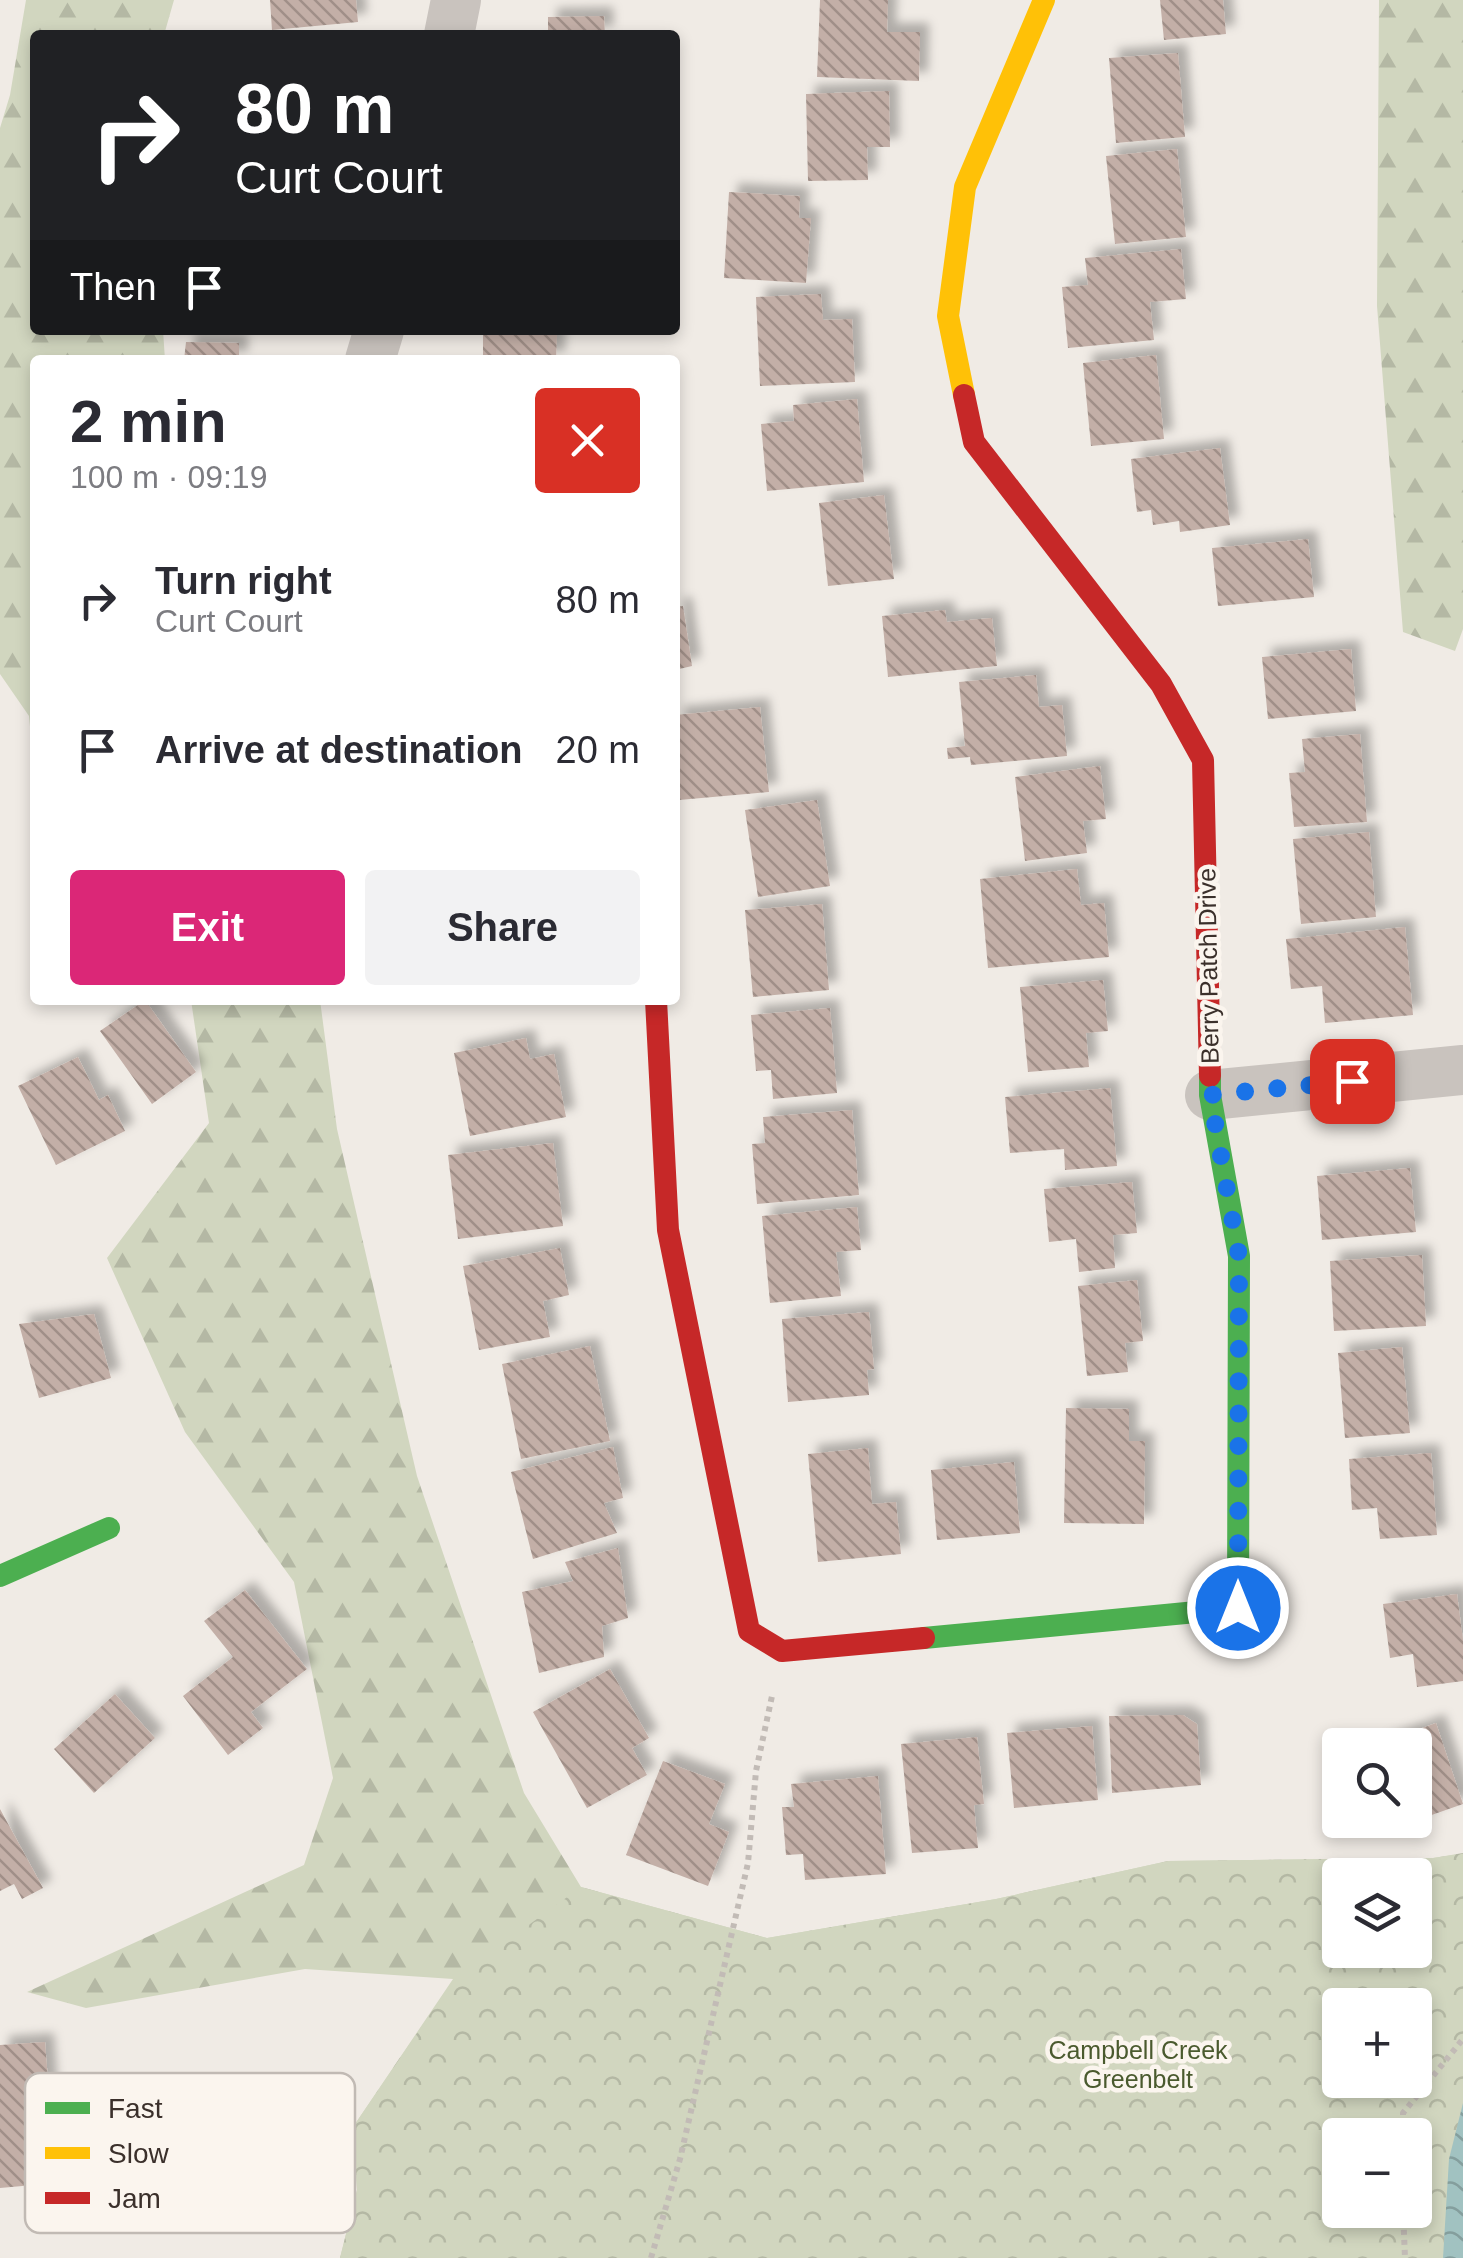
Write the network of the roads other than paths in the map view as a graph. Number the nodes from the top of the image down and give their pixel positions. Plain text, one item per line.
1 (456, 0) edge
2 (1044, 0) edge
3 (450, 30) edge
4 (656, 1005) edge
5 (1463, 1070) edge
6 (1210, 1095) junction
7 (108, 1528) dead end
8 (0, 1576) edge

1 - 3 street
2 - 6 street, Berry Patch Drive
4 - 6 street, Berry Patch Drive
5 - 6 street
7 - 8 street

